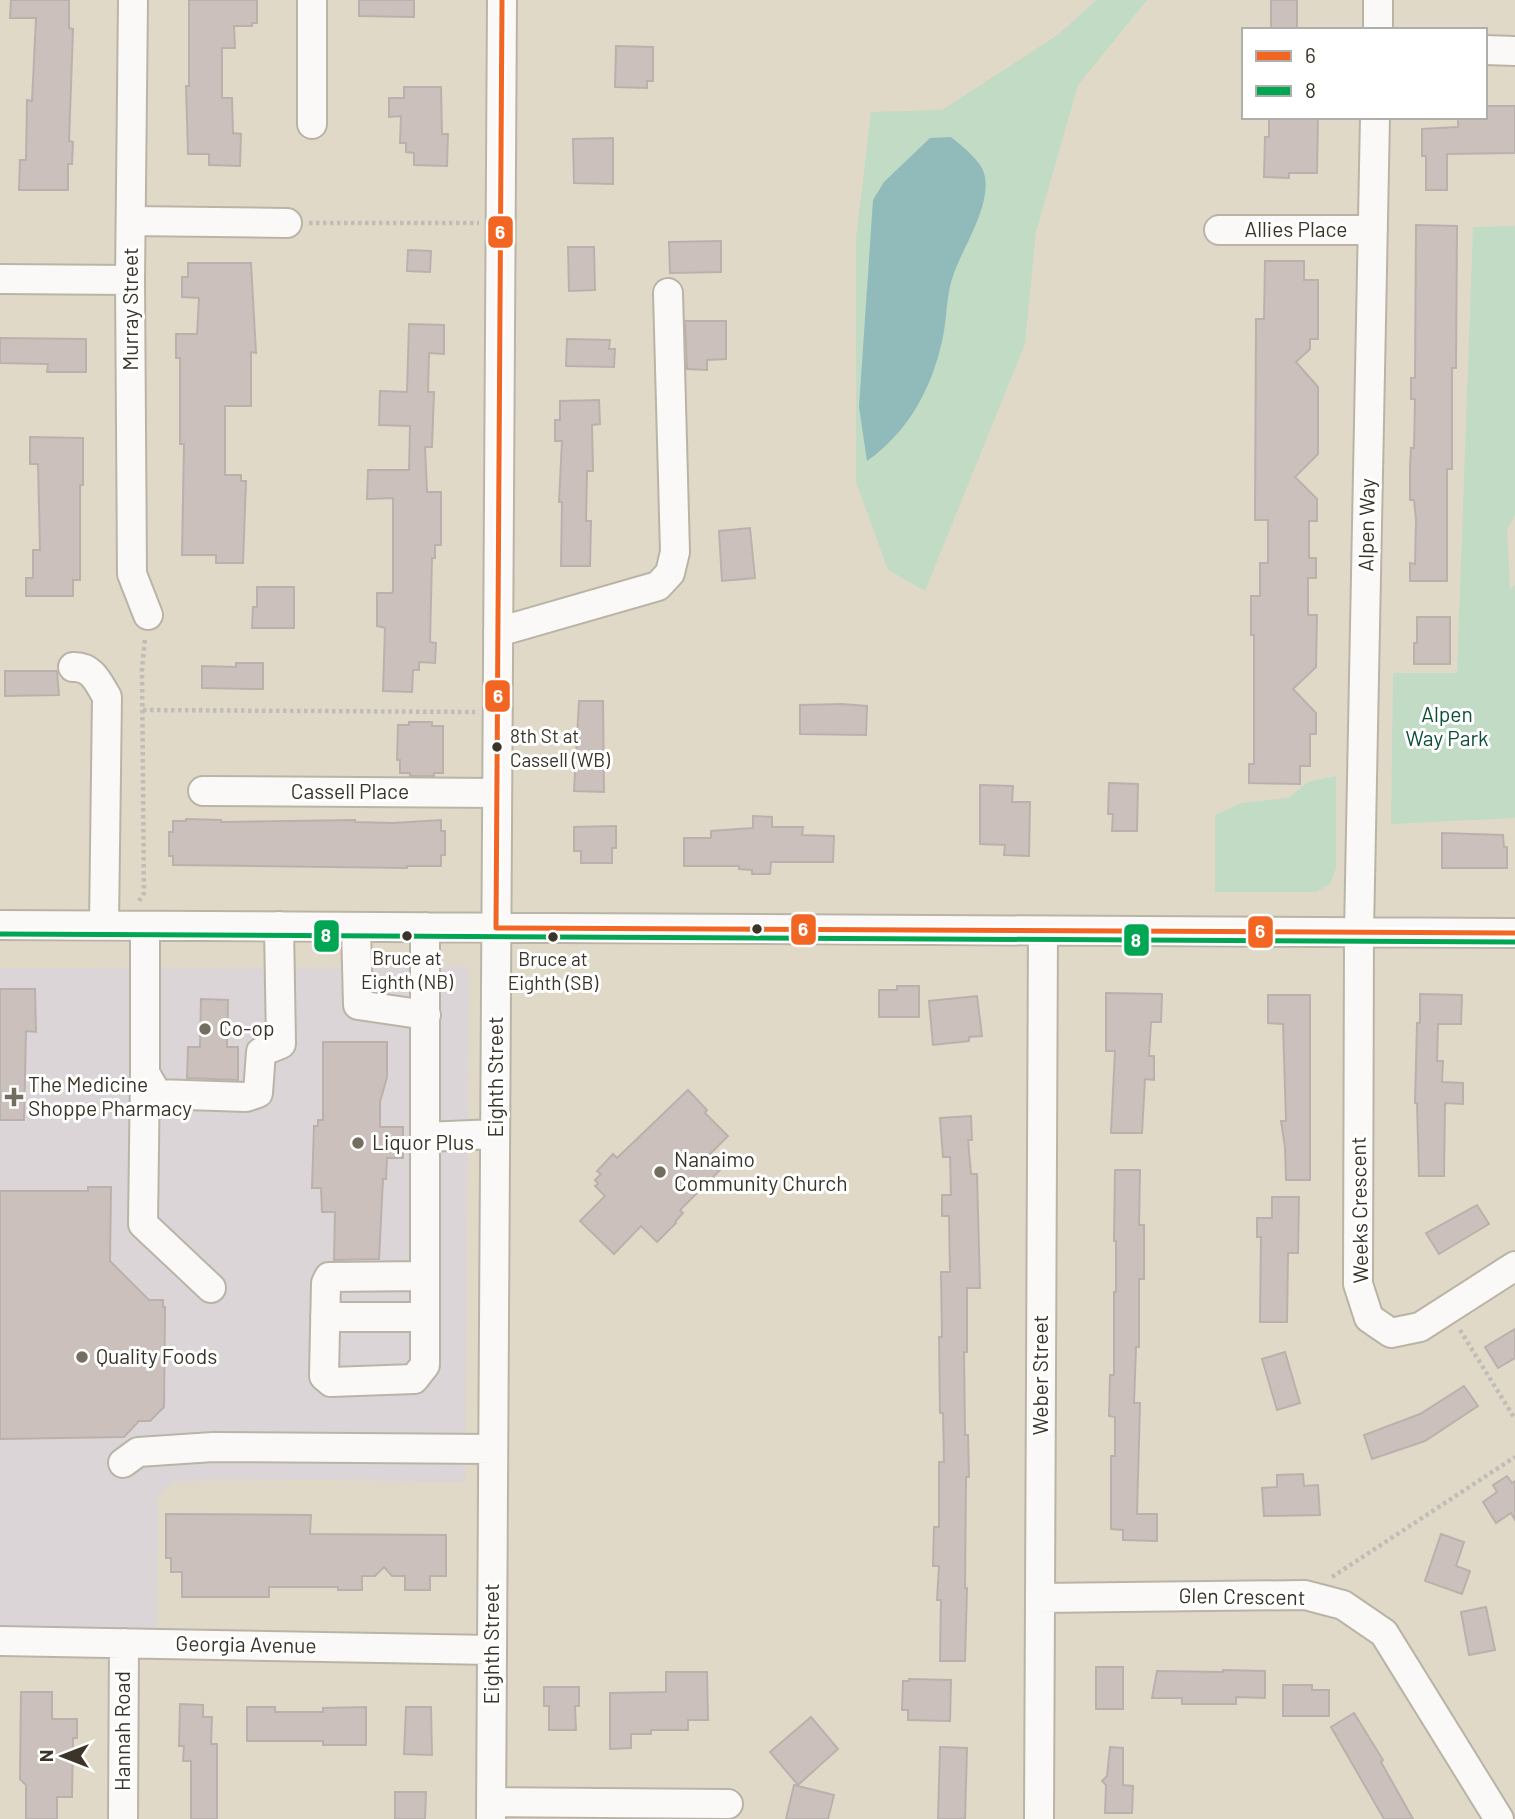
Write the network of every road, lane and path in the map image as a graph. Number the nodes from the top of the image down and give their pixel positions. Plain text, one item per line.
1 (133, 0) edge
2 (312, 0) edge
3 (502, 0) edge
4 (1378, 0) edge
5 (1377, 28) edge
6 (1487, 50) edge
7 (1515, 51) edge
8 (1375, 119) edge
9 (312, 124) dead end
10 (131, 221) junction
11 (287, 223) joint
12 (501, 223) junction
13 (1219, 230) dead end
14 (1373, 230) junction
15 (0, 279) edge
16 (130, 281) junction
17 (668, 293) dead end
18 (148, 615) joint
19 (498, 632) junction
20 (73, 667) dead end
21 (143, 710) junction
22 (498, 713) junction
23 (203, 790) dead end
24 (497, 793) junction
25 (140, 917) junction
26 (0, 925) edge
27 (104, 925) junction
28 (279, 926) junction
29 (356, 927) junction
30 (425, 928) junction
31 (496, 928) junction
32 (1043, 931) junction
33 (1359, 932) junction
34 (1515, 933) edge
35 (426, 1014) junction
36 (145, 1073) junction
37 (495, 1134) junction
38 (425, 1137) junction
39 (1515, 1266) edge
40 (425, 1276) junction
41 (211, 1289) dead end
42 (1447, 1310) junction
43 (325, 1317) junction
44 (425, 1317) junction
45 (1515, 1419) edge
46 (493, 1449) junction
47 (1515, 1457) edge
48 (123, 1463) dead end
49 (1305, 1595) junction
50 (1040, 1598) junction
51 (0, 1642) edge
52 (124, 1643) junction
53 (492, 1650) junction
54 (728, 1804) dead end
55 (491, 1810) edge
56 (123, 1819) edge
57 (1039, 1819) edge
58 (1499, 1819) edge

1 - 10 street, Murray Street
2 - 9 street
3 - 12 street, Eighth Street
4 - 5 street
6 - 7 street
8 - 14 street, Alpen Way
10 - 11 street
10 - 16 street, Murray Street
11 - 12 path
12 - 19 street, Eighth Street
13 - 14 street, Allies Place
14 - 33 street, Alpen Way
15 - 16 street
16 - 18 street, Murray Street
17 - 19 street
18 - 21 path
19 - 22 street, Eighth Street
20 - 27 street
21 - 22 path
21 - 25 path
22 - 24 street, Eighth Street
23 - 24 street, Cassell Place
24 - 31 street, Eighth Street
25 - 27 street
25 - 28 street
25 - 36 street
26 - 27 street
28 - 29 street
28 - 36 street
29 - 30 street
29 - 35 street
30 - 31 street
30 - 35 street
31 - 32 street
31 - 37 street, Eighth Street
32 - 33 street
32 - 50 street, Weber Street
33 - 34 street
33 - 42 street, Weeks Crescent
35 - 38 street
36 - 41 street
37 - 38 street
37 - 46 street, Eighth Street
38 - 40 street
39 - 42 street, Weeks Crescent
40 - 43 street
40 - 44 street
42 - 45 path
43 - 44 street
43 - 44 street
46 - 48 street
46 - 53 street, Eighth Street
47 - 49 path
49 - 50 street, Glen Crescent
49 - 58 street, Glen Crescent
50 - 57 street, Weber Street
51 - 52 street, Georgia Avenue
52 - 53 street, Georgia Avenue
52 - 56 street, Hannah Road
53 - 55 street, Eighth Street
54 - 55 street

